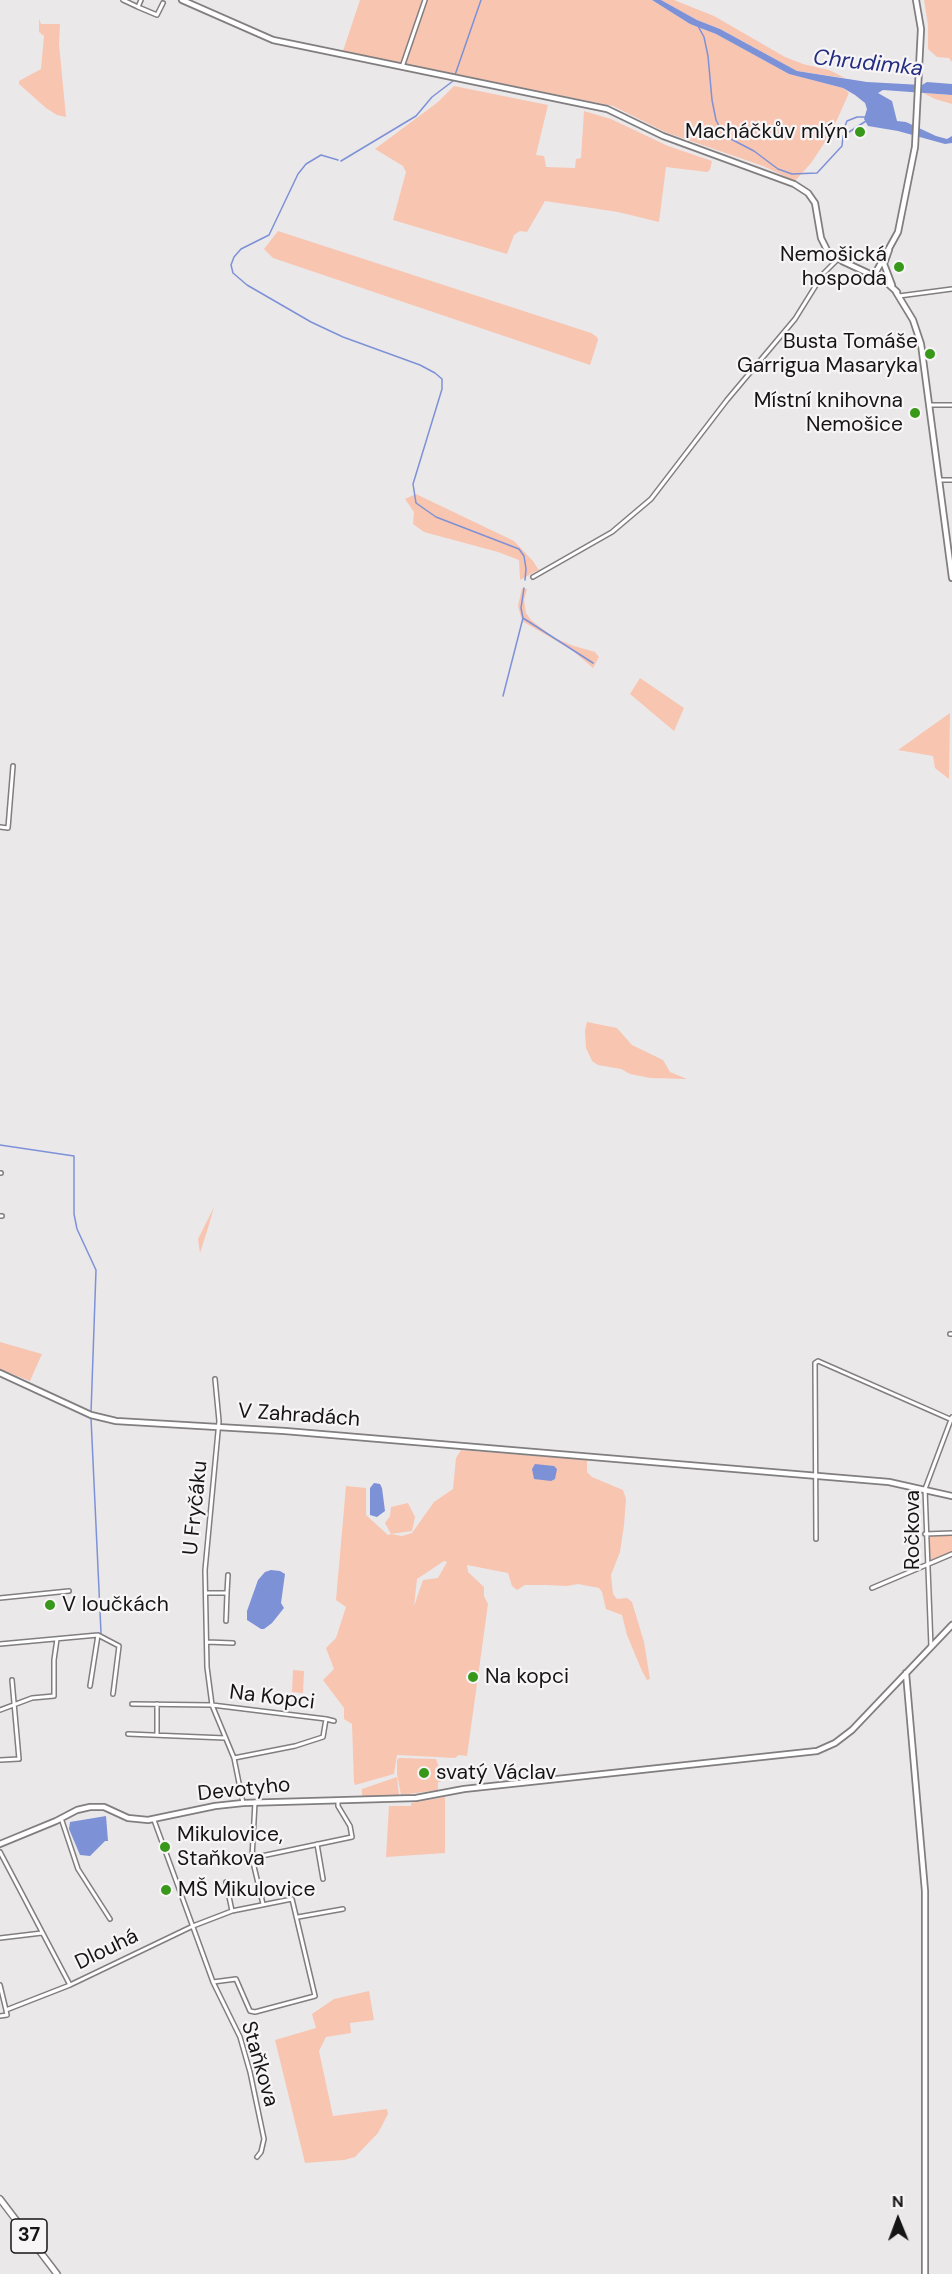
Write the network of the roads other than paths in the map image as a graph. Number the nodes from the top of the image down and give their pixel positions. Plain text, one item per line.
1 (123, 0) edge
2 (141, 0) edge
3 (182, 0) edge
4 (425, 0) edge
5 (916, 0) edge
6 (163, 3) dead end
7 (138, 7) junction
8 (402, 67) junction
9 (889, 250) junction
10 (838, 259) junction
11 (860, 269) junction
12 (877, 270) junction
13 (887, 272) junction
14 (879, 280) junction
15 (952, 290) edge
16 (898, 294) junction
17 (930, 405) junction
18 (952, 405) edge
19 (939, 480) junction
20 (952, 480) edge
21 (951, 557) edge
22 (533, 577) dead end
23 (952, 578) edge
24 (13, 766) dead end
25 (0, 827) edge
26 (0, 1373) edge
27 (215, 1379) dead end
28 (952, 1419) edge
29 (219, 1427) junction
30 (815, 1477) junction
31 (925, 1489) junction
32 (952, 1496) edge
33 (952, 1533) edge
34 (925, 1534) junction
35 (816, 1539) dead end
36 (952, 1554) edge
37 (927, 1564) junction
38 (228, 1575) dead end
39 (872, 1588) dead end
40 (69, 1591) dead end
41 (206, 1593) junction
42 (227, 1593) junction
43 (0, 1598) edge
44 (226, 1621) dead end
45 (952, 1624) edge
46 (98, 1635) junction
47 (57, 1639) junction
48 (207, 1642) junction
49 (233, 1643) dead end
50 (0, 1644) edge
51 (931, 1647) junction
52 (906, 1673) junction
53 (12, 1680) dead end
54 (90, 1686) dead end
55 (113, 1694) dead end
56 (14, 1704) junction
57 (132, 1704) dead end
58 (157, 1704) junction
59 (212, 1705) junction
60 (0, 1710) edge
61 (326, 1719) junction
62 (334, 1720) dead end
63 (128, 1734) dead end
64 (157, 1736) junction
65 (225, 1738) junction
66 (234, 1758) junction
67 (0, 1760) edge
68 (338, 1800) junction
69 (255, 1802) junction
70 (243, 1803) junction
71 (61, 1818) junction
72 (154, 1820) junction
73 (0, 1844) edge
74 (317, 1844) junction
75 (0, 1852) edge
76 (252, 1858) junction
77 (323, 1879) dead end
78 (226, 1882) dead end
79 (263, 1904) junction
80 (342, 1909) dead end
81 (232, 1911) junction
82 (298, 1917) junction
83 (110, 1919) dead end
84 (193, 1926) junction
85 (42, 1933) junction
86 (0, 1938) edge
87 (213, 1982) junction
88 (70, 1984) junction
89 (0, 1985) edge
90 (6, 2010) junction
91 (0, 2016) edge
92 (257, 2157) dead end
93 (0, 2199) edge
94 (57, 2274) edge
95 (925, 2274) edge

1 - 7 street
2 - 7 street
3 - 8 street
4 - 8 street
5 - 9 street
6 - 7 street
8 - 10 street
9 - 12 street
9 - 13 street
10 - 11 street
10 - 22 street
11 - 12 street
11 - 14 street
12 - 13 street
12 - 14 street
13 - 14 street
13 - 16 street
14 - 16 street
15 - 16 street
16 - 17 street
17 - 18 street
17 - 19 street
19 - 20 street
19 - 21 street
21 - 23 street
24 - 25 street
26 - 29 street, V Zahradách
27 - 29 street, U Fryčáku
28 - 30 street
28 - 31 street, Ročkova
29 - 30 street, V Zahradách
29 - 41 street, U Fryčáku
30 - 31 street, V Zahradách
30 - 35 street
31 - 32 street, V Zahradách
31 - 34 street, Ročkova
33 - 34 street
34 - 37 street, Ročkova
36 - 37 street
37 - 39 street
37 - 51 street, Ročkova
38 - 42 street, U Fryčáku
40 - 43 street
41 - 42 street
41 - 48 street, U Fryčáku
42 - 44 street, U Fryčáku
45 - 51 street, Devotyho
46 - 47 street
46 - 54 street
46 - 55 street
47 - 50 street
47 - 56 street
48 - 49 street
48 - 59 street, U Fryčáku
51 - 52 street, Devotyho
52 - 68 street, Devotyho
52 - 95 street
53 - 56 street
56 - 60 street
56 - 67 street
57 - 58 street, Na Kopci
58 - 59 street, Na Kopci
58 - 64 street
59 - 61 street, Na Kopci
59 - 65 street, Na Kopci
61 - 62 street
61 - 66 street, Na Kopci
63 - 64 street
64 - 65 street
65 - 66 street, Na Kopci
66 - 70 street, Na Kopci
68 - 69 street, Devotyho
68 - 74 street
69 - 70 street, Devotyho
69 - 76 street
70 - 72 street, Devotyho
71 - 72 street
71 - 73 street
71 - 83 street
72 - 84 street, Staňkova
74 - 76 street
74 - 77 street
75 - 85 street
76 - 79 street
78 - 81 street
79 - 81 street, Dlouhá
79 - 82 street, Dlouhá
80 - 82 street
81 - 84 street, Dlouhá
82 - 87 street
84 - 87 street, Staňkova
84 - 88 street, Dlouhá
85 - 86 street
85 - 88 street
87 - 92 street, Staňkova
88 - 90 street, Dlouhá
89 - 90 street
90 - 91 street, Dlouhá
93 - 94 main road, 37

